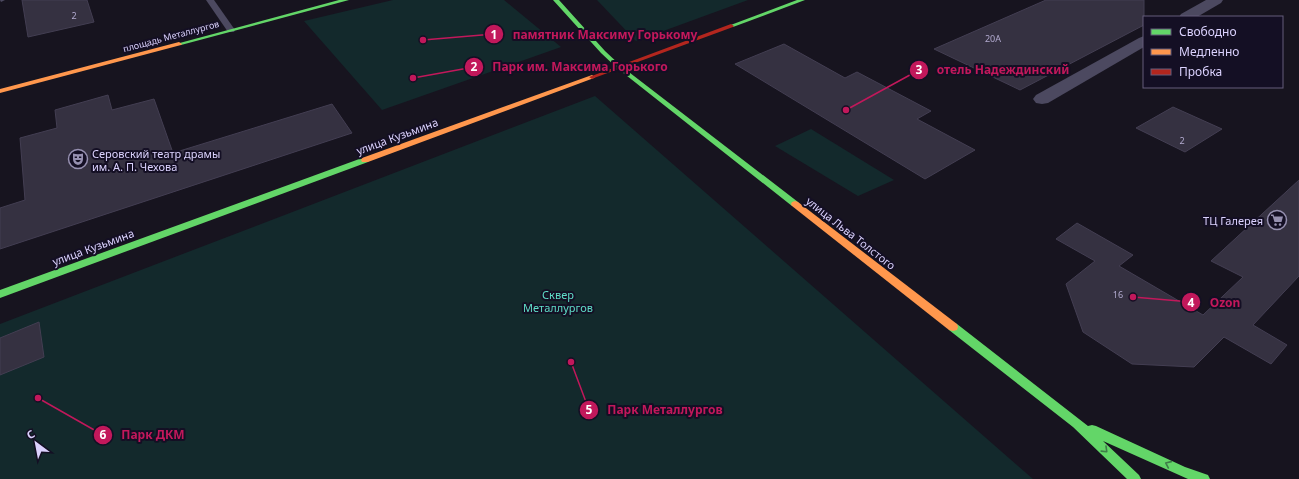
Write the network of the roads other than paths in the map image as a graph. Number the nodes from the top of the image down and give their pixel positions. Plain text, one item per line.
1 (210, 0) edge
2 (346, 0) edge
3 (556, 0) edge
4 (802, 0) edge
5 (1216, 0) edge
6 (1188, 16) edge
7 (231, 30) junction
8 (1143, 42) edge
9 (619, 67) junction
10 (0, 91) edge
11 (1042, 99) dead end
12 (0, 294) edge
13 (1077, 423) junction
14 (1135, 479) edge
15 (1204, 479) edge

1 - 7 lane
2 - 7 street, площадь Металлургов
3 - 9 street, улица Льва Толстого
4 - 9 street, улица Кузьмина
5 - 6 street
7 - 10 street, площадь Металлургов
8 - 11 street
9 - 12 street, улица Кузьмина
9 - 13 street, улица Льва Толстого
13 -> 14 street, улица Льва Толстого
15 -> 13 street

